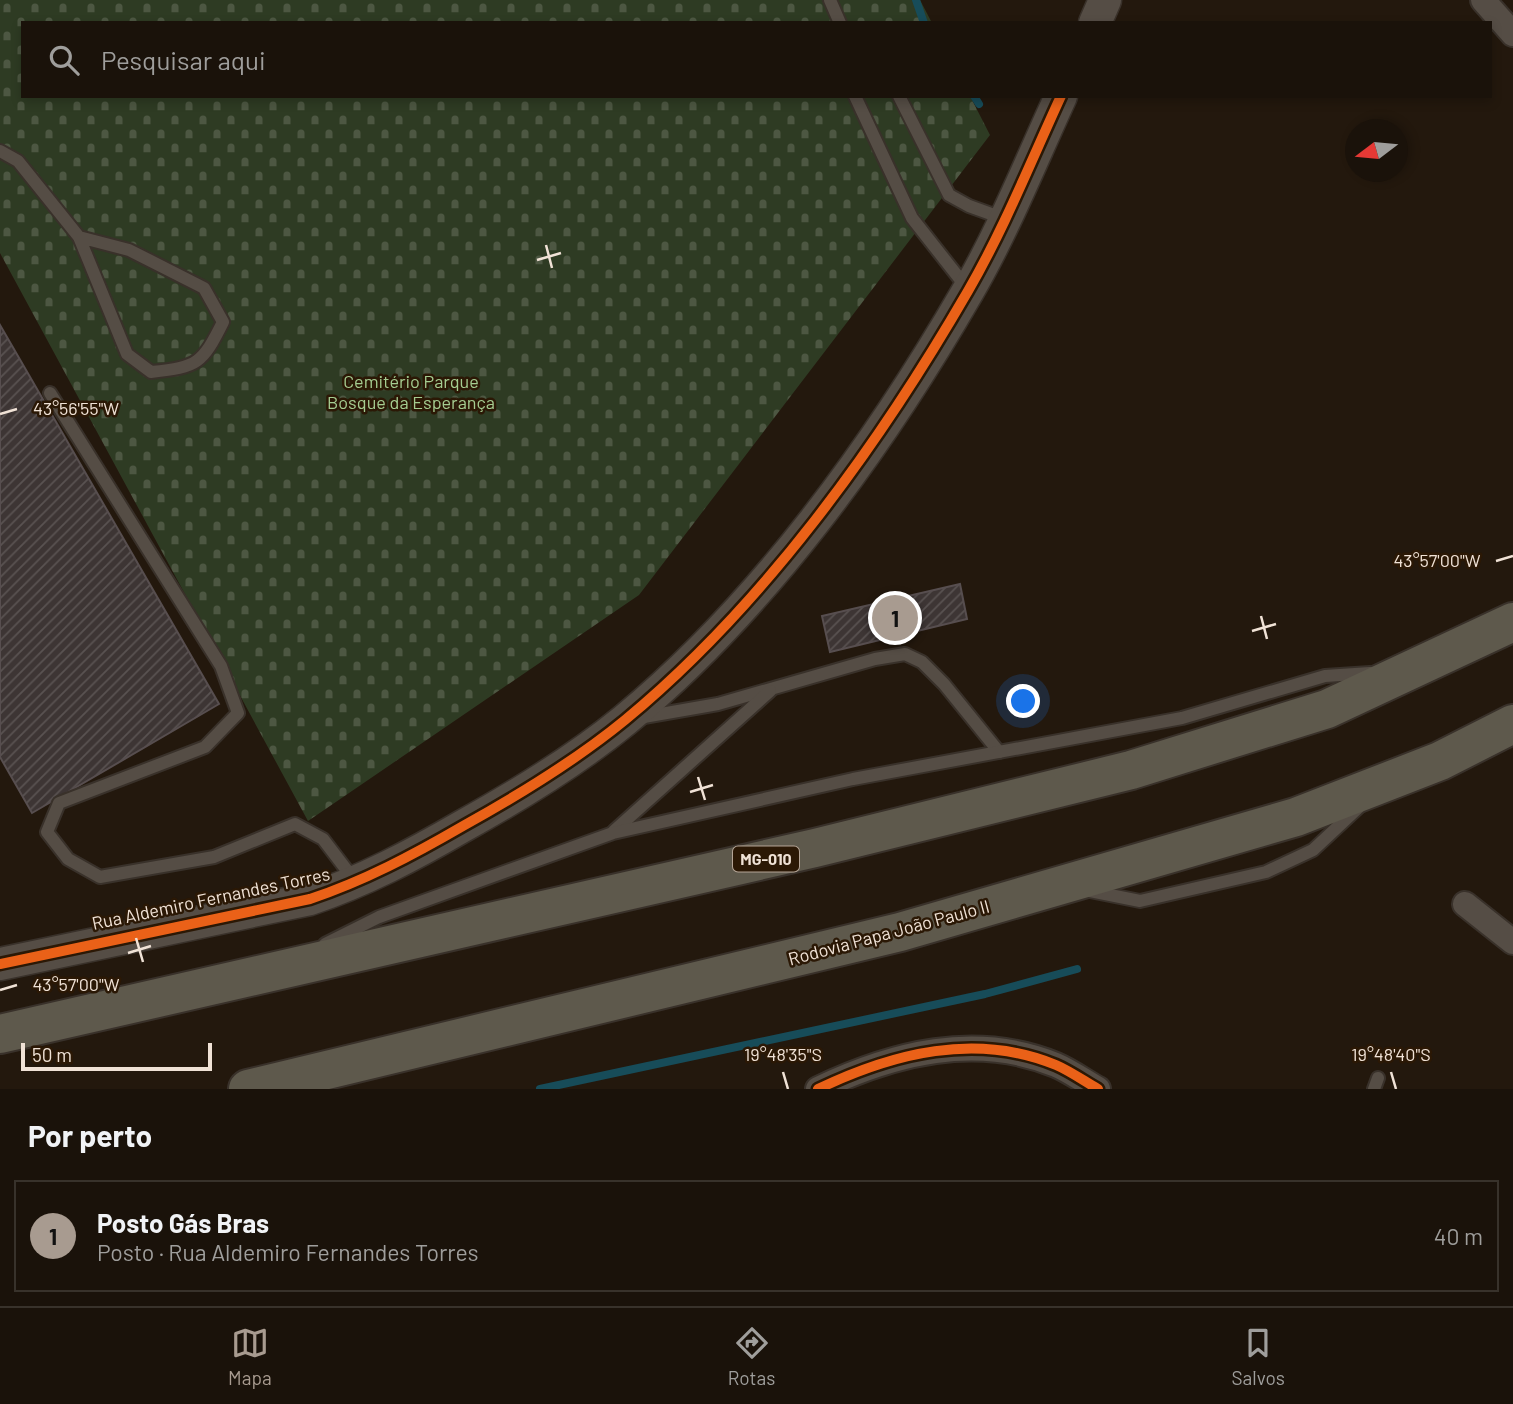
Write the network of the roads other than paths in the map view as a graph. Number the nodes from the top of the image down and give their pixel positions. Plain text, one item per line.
1 (830, 0) edge
2 (1105, 0) edge
3 (1483, 0) edge
4 (839, 21) edge
5 (1096, 21) edge
6 (1513, 34) edge
7 (856, 98) edge
8 (900, 98) edge
9 (1060, 98) edge
10 (0, 151) edge
11 (1005, 219) junction
12 (79, 236) junction
13 (969, 290) junction
14 (50, 393) dead end
15 (1513, 622) edge
16 (1413, 671) junction
17 (773, 689) junction
18 (624, 720) junction
19 (1513, 724) edge
20 (999, 752) junction
21 (612, 833) junction
22 (357, 883) junction
23 (1465, 904) dead end
24 (1513, 942) edge
25 (9, 958) edge
26 (261, 976) junction
27 (0, 1034) edge
28 (248, 1089) edge
29 (818, 1089) edge
30 (1098, 1089) edge

1 - 4 lane
2 - 5 street
3 - 6 street
7 - 13 lane
8 - 11 lane
9 - 11 street, Rua Aldemiro Fernandes Torres
10 - 12 lane
11 - 13 street, Rua Aldemiro Fernandes Torres
12 - 12 lane
13 - 18 street, Rua Aldemiro Fernandes Torres
14 - 22 lane
15 - 16 highway, MG-010
16 - 20 lane, MG-010
16 - 26 highway, MG-010
17 - 18 lane, Rua Aldemiro Fernandes Torres
17 - 20 lane, Rua Aldemiro Fernandes Torres
17 - 21 lane
18 - 22 street, Rua Aldemiro Fernandes Torres
19 - 28 highway, Rodovia Papa João Paulo II
20 - 21 lane, MG-010
21 - 26 lane, MG-010
22 - 25 street, Rua Aldemiro Fernandes Torres
23 - 24 street
26 - 27 highway, MG-010
29 - 30 street

